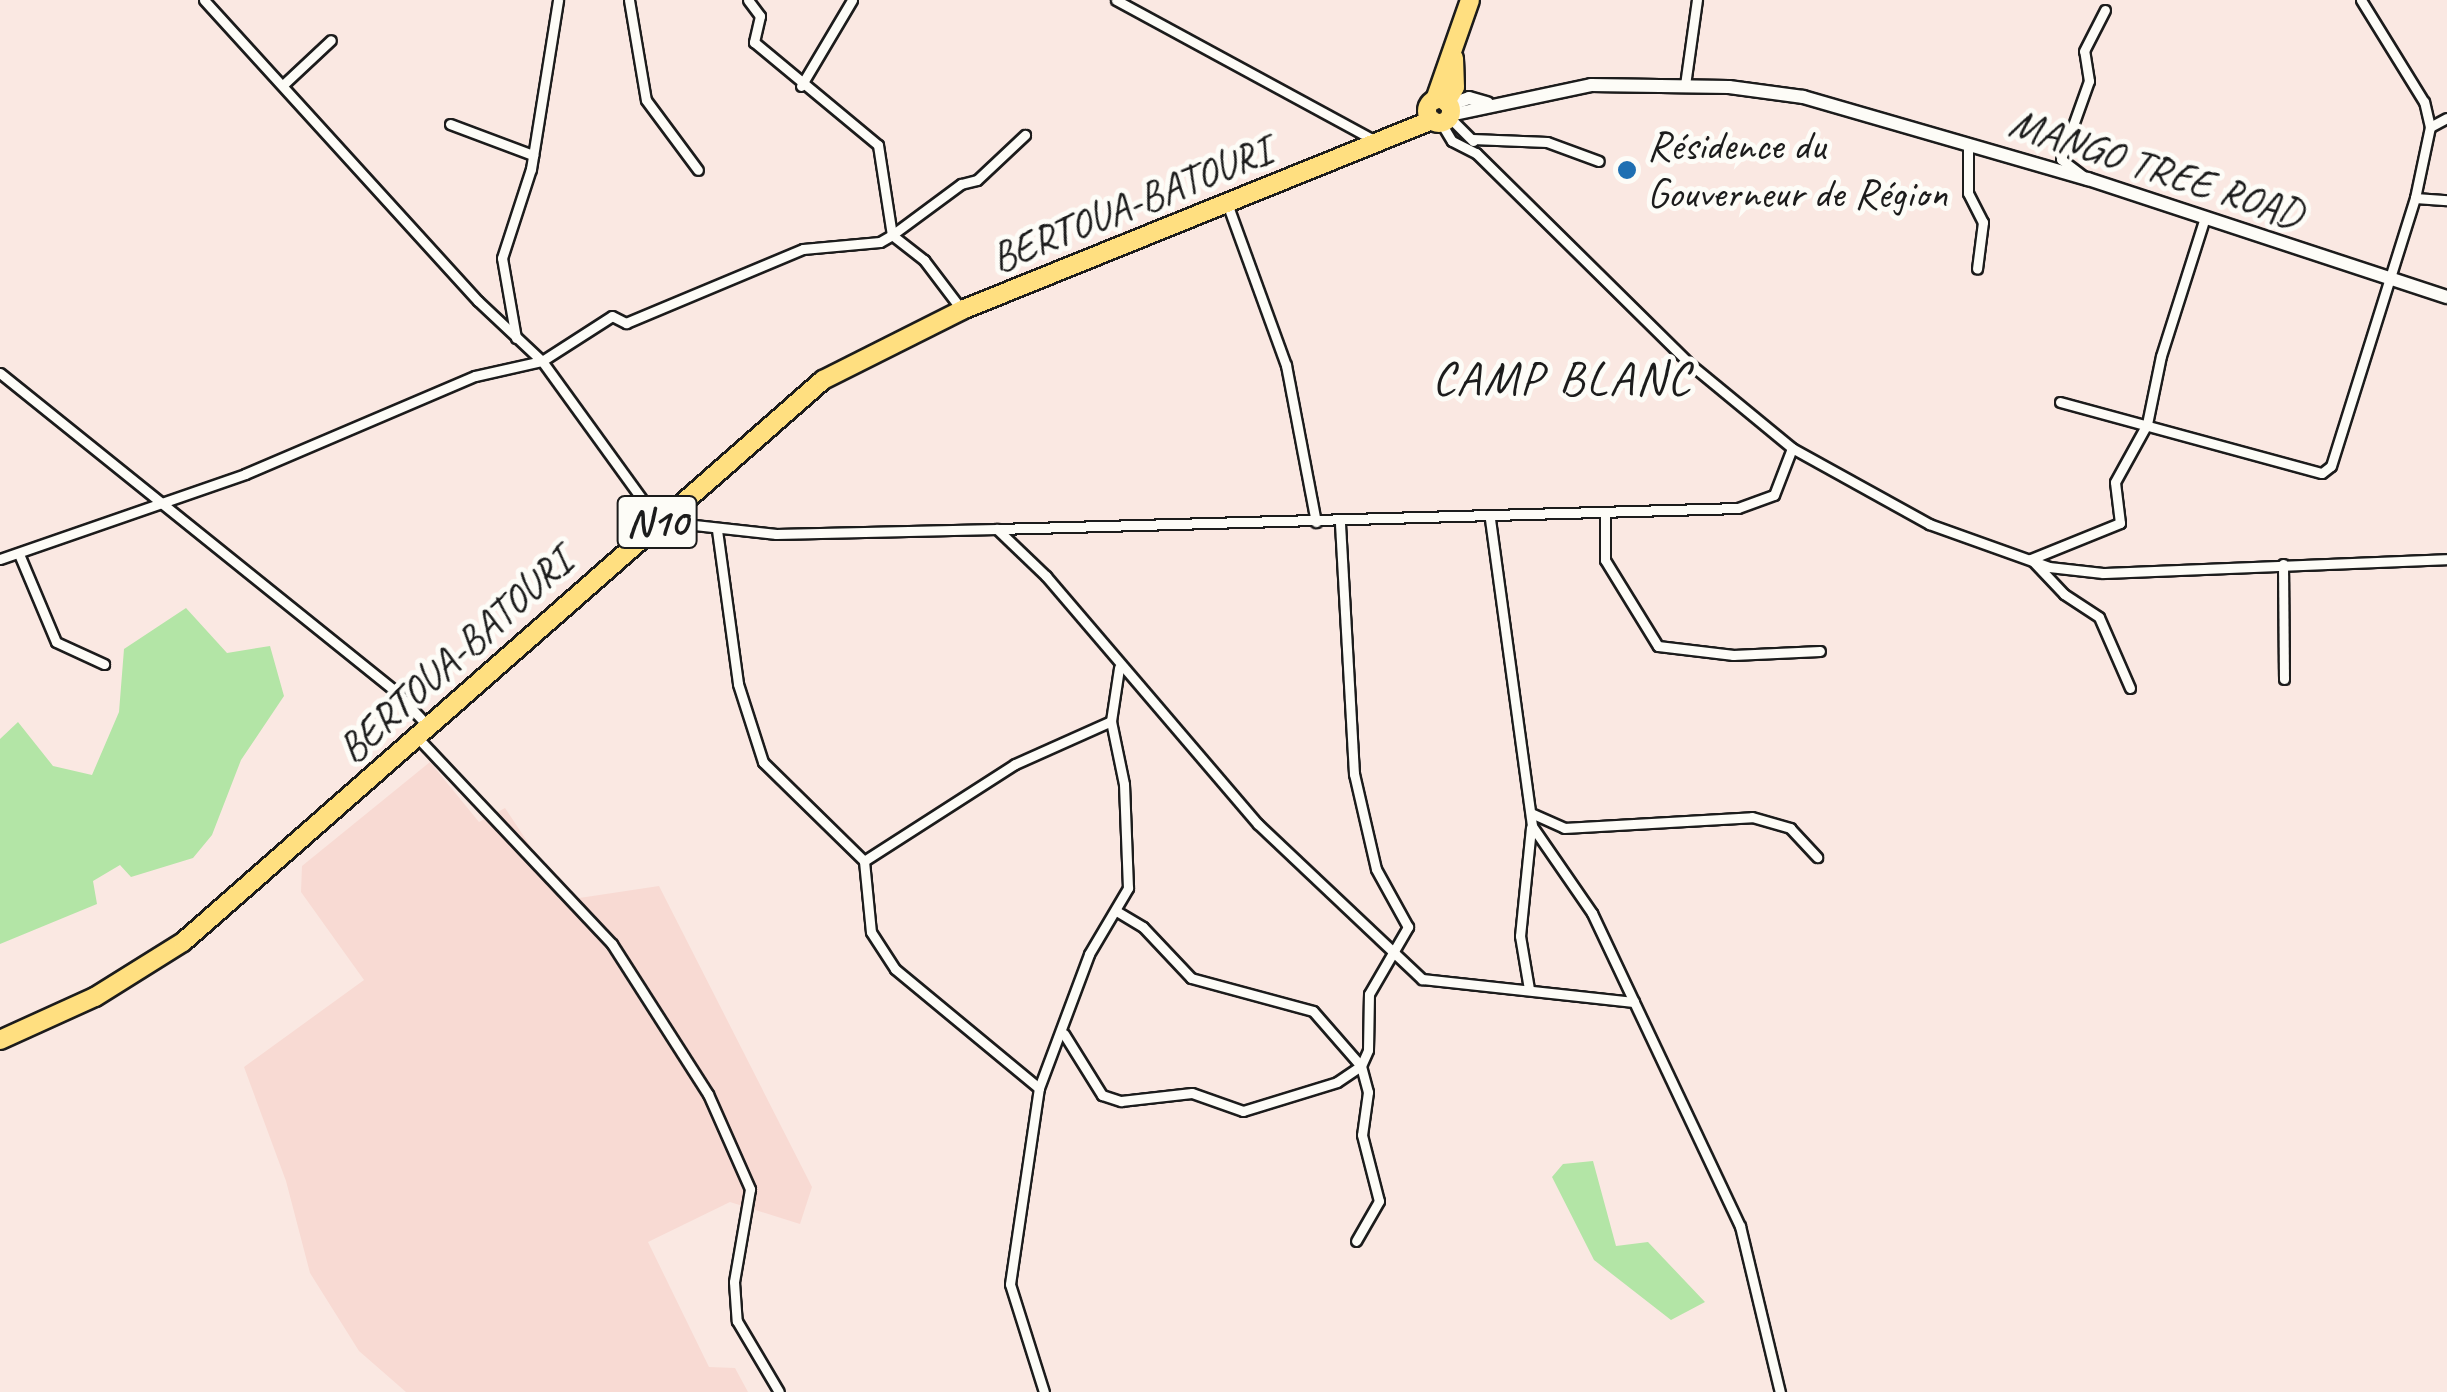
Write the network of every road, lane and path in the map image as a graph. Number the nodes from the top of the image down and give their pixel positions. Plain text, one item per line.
1 (204, 0) edge
2 (558, 0) edge
3 (629, 0) edge
4 (748, 0) edge
5 (852, 0) edge
6 (1116, 0) edge
7 (1470, 0) edge
8 (1697, 0) edge
9 (2361, 0) edge
10 (2106, 10) dead end
11 (331, 40) dead end
12 (284, 84) junction
13 (1685, 85) junction
14 (801, 86) junction
15 (1441, 111) junction
16 (2447, 118) edge
17 (450, 124) dead end
18 (2430, 127) junction
19 (1025, 136) dead end
20 (1387, 138) junction
21 (1472, 139) junction
22 (1968, 143) junction
23 (1476, 153) junction
24 (533, 154) junction
25 (1599, 161) dead end
26 (698, 170) dead end
27 (2088, 180) junction
28 (2415, 198) junction
29 (2447, 200) edge
30 (1228, 206) junction
31 (2205, 217) junction
32 (892, 235) junction
33 (1977, 269) dead end
34 (2387, 280) junction
35 (2447, 296) edge
36 (962, 310) junction
37 (516, 338) junction
38 (542, 361) junction
39 (0, 373) edge
40 (2060, 402) dead end
41 (2147, 424) junction
42 (1792, 448) junction
43 (162, 502) junction
44 (1605, 514) junction
45 (1490, 519) junction
46 (658, 520) junction
47 (1316, 522) junction
48 (1340, 522) junction
49 (997, 529) junction
50 (717, 530) junction
51 (18, 554) junction
52 (0, 559) edge
53 (2447, 559) edge
54 (2031, 560) junction
55 (2283, 564) junction
56 (1820, 651) dead end
57 (104, 664) dead end
58 (1119, 668) junction
59 (2284, 680) dead end
60 (2130, 688) dead end
61 (1111, 721) junction
62 (423, 732) junction
63 (1530, 813) junction
64 (1532, 826) junction
65 (1817, 857) dead end
66 (864, 860) junction
67 (1118, 912) junction
68 (1390, 951) junction
69 (1529, 989) junction
70 (1634, 1002) junction
71 (1064, 1034) junction
72 (0, 1040) edge
73 (1361, 1066) junction
74 (1039, 1088) junction
75 (1356, 1240) dead end
76 (779, 1392) edge
77 (1044, 1392) edge
78 (1780, 1392) edge

1 - 12 street
2 - 24 street
3 - 26 street
4 - 14 street
5 - 14 street
6 - 20 street
7 - 15 highway
8 - 13 street
9 - 18 street
10 - 27 street
11 - 12 street
12 - 37 street
13 - 15 main road, MANGO TREE ROAD
13 - 22 main road, MANGO TREE ROAD
14 - 32 street
15 - 20 highway, BERTOUA-BATOURI / N10
15 - 21 street
15 - 23 street
16 - 18 street
17 - 24 street
18 - 28 street
19 - 32 street
20 - 30 highway, BERTOUA-BATOURI / N10
21 - 23 street
21 - 25 street
22 - 27 main road, MANGO TREE ROAD
22 - 33 street
23 - 42 street
24 - 37 street
27 - 31 main road, MANGO TREE ROAD
28 - 29 street
28 - 34 street
30 - 36 highway, BERTOUA-BATOURI / N10
30 - 47 street
31 - 34 main road, MANGO TREE ROAD
31 - 41 street
32 - 36 street
32 - 38 street
34 - 35 main road, MANGO TREE ROAD
34 - 41 street
36 - 46 highway, BERTOUA-BATOURI / N10
37 - 38 street
38 - 43 street
38 - 46 street
39 - 43 street
40 - 41 street
41 - 54 street
42 - 44 street
42 - 54 street
43 - 51 street
43 - 62 street
44 - 45 street
44 - 56 street
45 - 48 street
45 - 63 street
46 - 50 street
46 - 62 highway, BERTOUA-BATOURI / N10
47 - 48 street
47 - 49 street
48 - 68 street
49 - 50 street
49 - 58 street
50 - 66 street
51 - 52 street
51 - 57 street
53 - 55 street
54 - 55 street
54 - 60 street
55 - 59 street
58 - 61 street
58 - 68 street
61 - 66 street
61 - 67 street
62 - 72 highway, BERTOUA-BATOURI / N10
62 - 76 street
63 - 64 street
63 - 65 street
64 - 69 street
64 - 70 street
66 - 74 street
67 - 71 street
67 - 73 street
68 - 69 street
68 - 73 street
69 - 70 street
70 - 78 street
71 - 73 street
71 - 74 street
73 - 75 street
74 - 77 street

